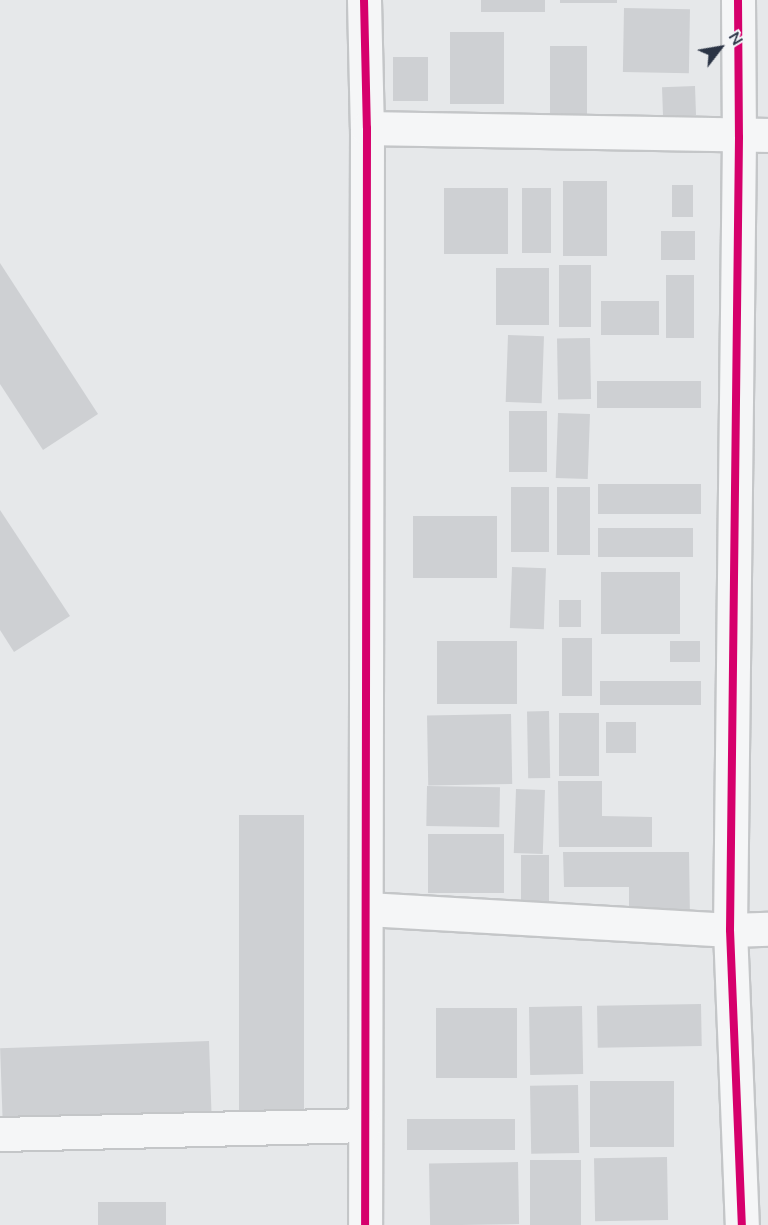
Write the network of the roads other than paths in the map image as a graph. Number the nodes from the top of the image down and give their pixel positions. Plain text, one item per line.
1 (364, 0) edge
2 (738, 0) edge
3 (367, 128) junction
4 (754, 136) edge
5 (367, 909) junction
6 (768, 929) edge
7 (730, 930) junction
8 (364, 1125) junction
9 (0, 1134) edge
10 (364, 1225) edge
11 (742, 1225) edge

1 - 3 street
2 - 4 street
3 - 4 street
3 - 5 street
4 - 7 street
5 - 7 street
5 - 8 street
6 - 7 street
7 - 11 street
8 - 9 street
8 - 10 street

